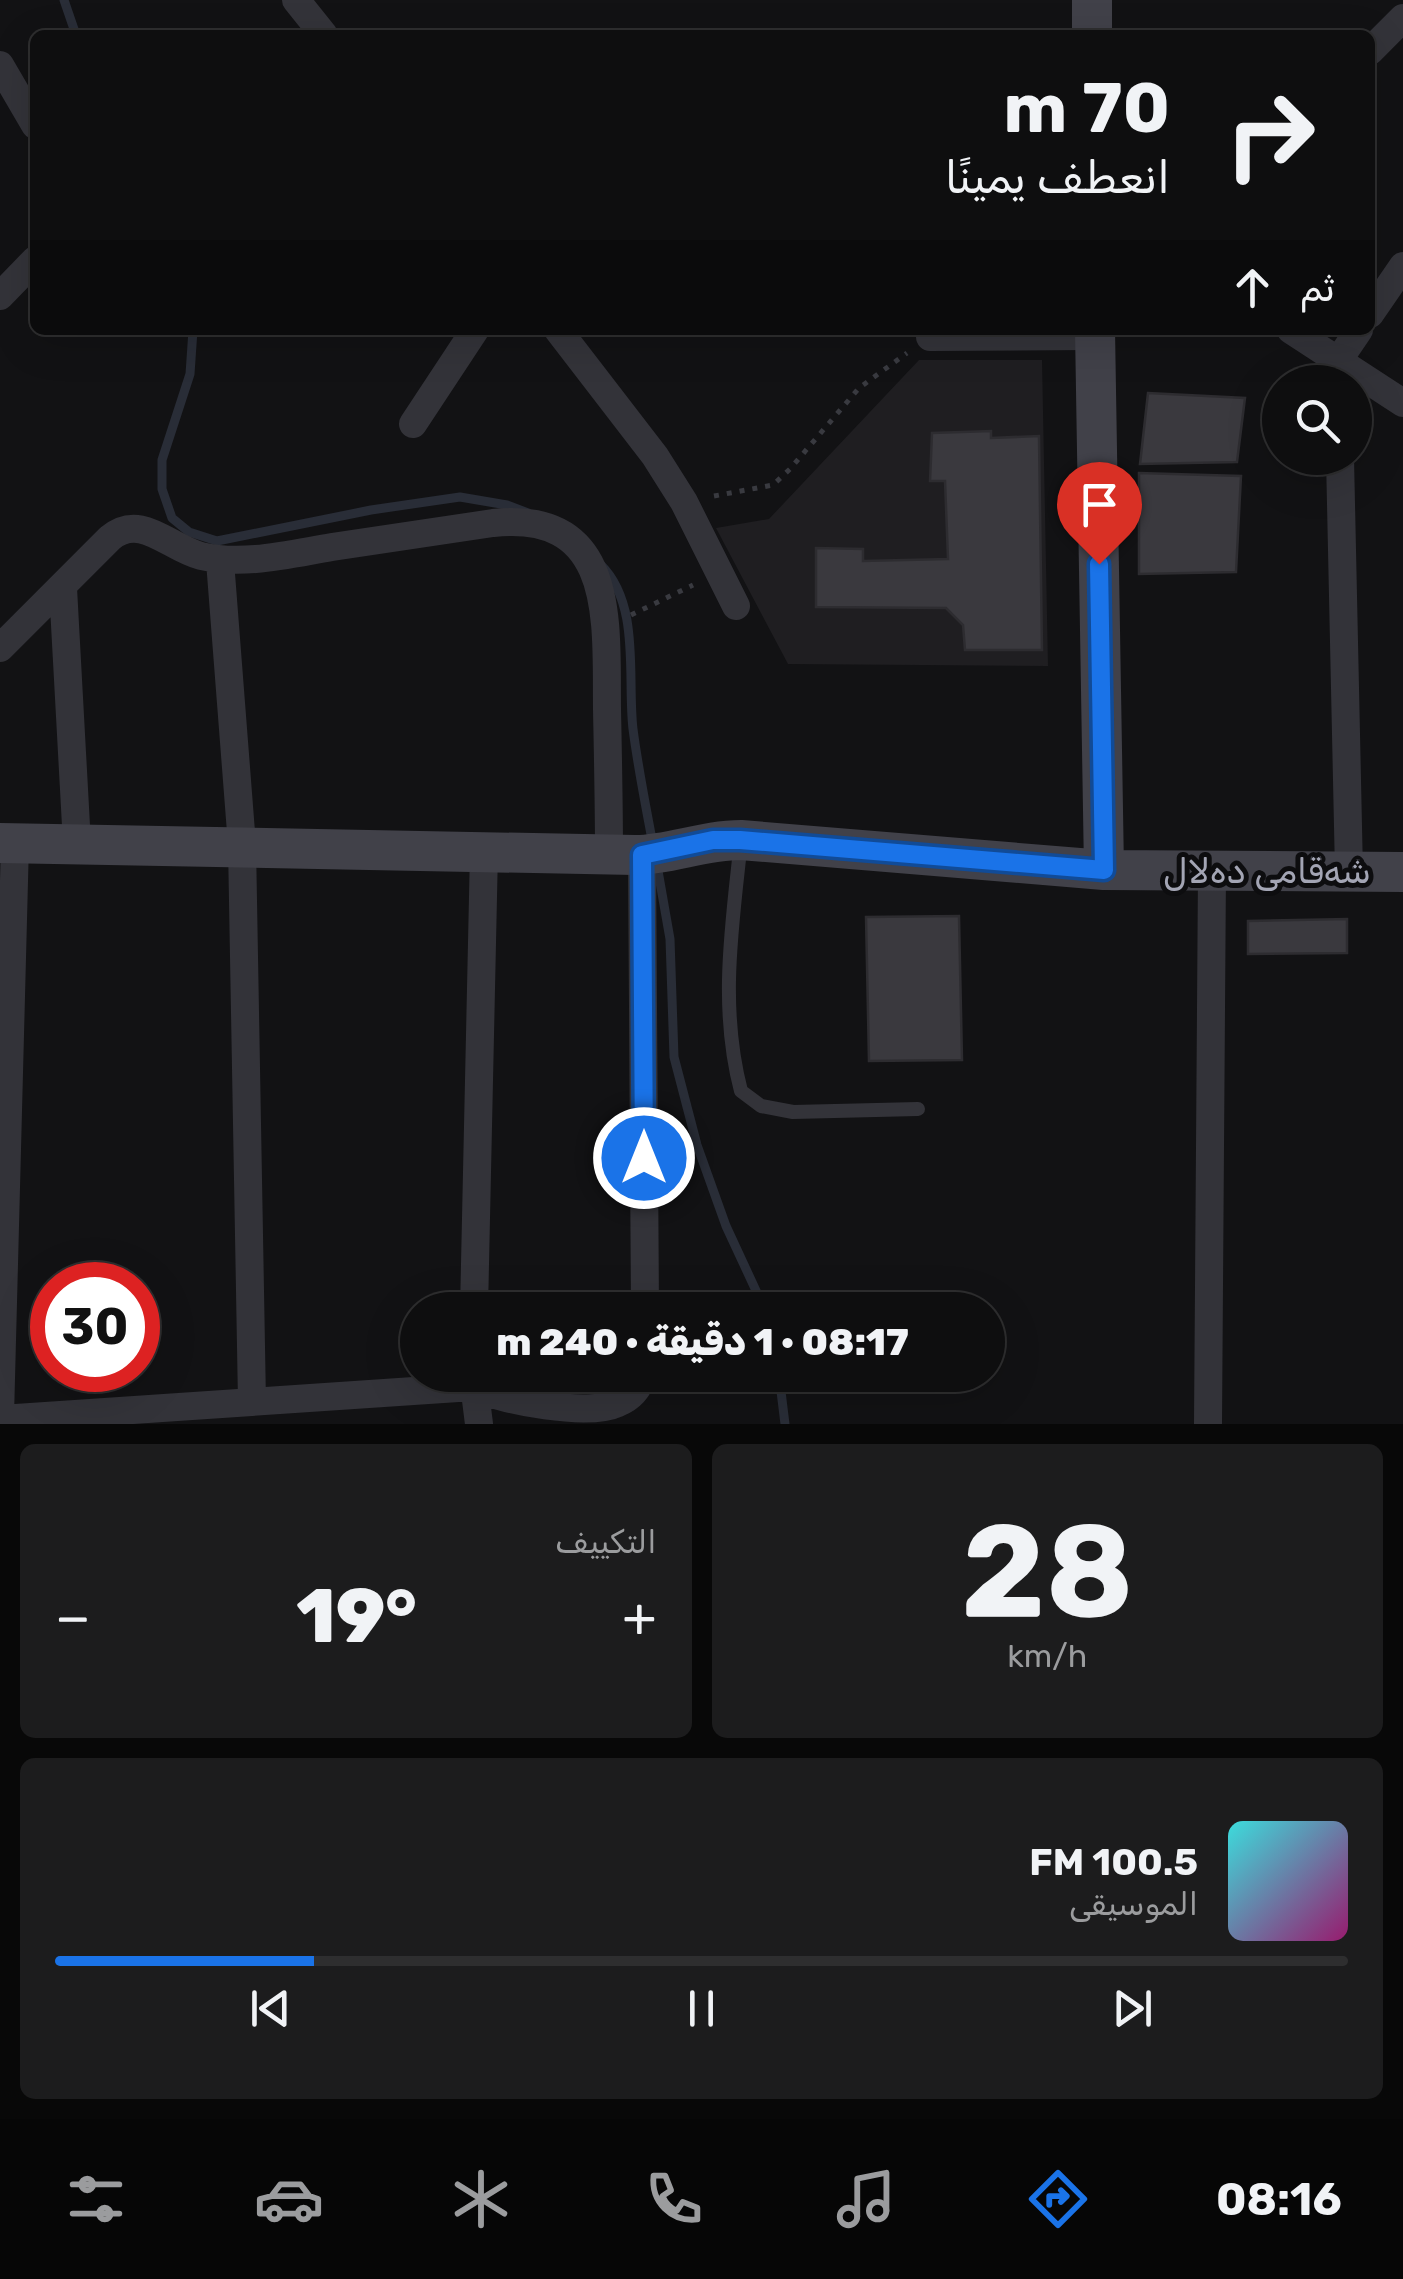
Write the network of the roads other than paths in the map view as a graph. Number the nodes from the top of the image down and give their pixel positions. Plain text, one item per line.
1 (296, 0) edge
2 (1092, 0) edge
3 (1403, 18) edge
4 (320, 30) edge
5 (1092, 30) edge
6 (1375, 46) edge
7 (0, 65) edge
8 (30, 116) edge
9 (30, 265) edge
10 (1403, 266) edge
11 (0, 296) edge
12 (1375, 307) edge
13 (473, 335) edge
14 (562, 335) edge
15 (1012, 335) edge
16 (1095, 335) edge
17 (1297, 335) edge
18 (1356, 335) edge
19 (930, 337) road end
20 (1330, 365) edge
21 (1342, 365) edge
22 (1372, 388) edge
23 (1403, 402) edge
24 (413, 424) dead end
25 (1340, 475) edge
26 (220, 560) junction
27 (63, 588) junction
28 (736, 606) dead end
29 (0, 648) edge
30 (727, 840) junction
31 (8, 844) edge
32 (77, 844) junction
33 (242, 845) junction
34 (484, 851) junction
35 (626, 855) junction
36 (1104, 870) junction
37 (1212, 871) junction
38 (1349, 872) junction
39 (1403, 872) edge
40 (918, 1109) dead end
41 (474, 1292) edge
42 (644, 1292) edge
43 (400, 1388) edge
44 (475, 1392) edge
45 (498, 1392) edge
46 (634, 1392) edge
47 (252, 1402) junction
48 (0, 1418) edge
49 (479, 1424) edge
50 (1208, 1424) edge

1 - 4 street
2 - 5 main road
3 - 6 street
7 - 8 street
9 - 11 street
10 - 12 street
13 - 24 street
14 - 28 street
15 - 19 street
16 - 36 main road
17 - 20 street
18 - 21 street
22 - 23 street
25 - 38 street
26 - 27 street
26 - 33 street
26 - 35 street
27 - 29 street
27 - 32 street
30 - 35 main road, شەقامی دەلال
30 - 36 main road, شەقامی دەلال
30 - 40 lane
31 - 32 main road, شەقامی دەلال
31 - 48 street
32 - 33 main road, شەقامی دەلال
33 - 34 main road, شەقامی دەلال
33 - 47 street
34 - 35 main road, شەقامی دەلال
34 - 41 street
35 - 42 street
36 - 37 main road, شەقامی دەلال
37 - 38 main road, شەقامی دەلال
37 - 50 street
38 - 39 main road, شەقامی دەلال
43 - 47 street
44 - 49 street
45 - 46 street
47 - 48 street

